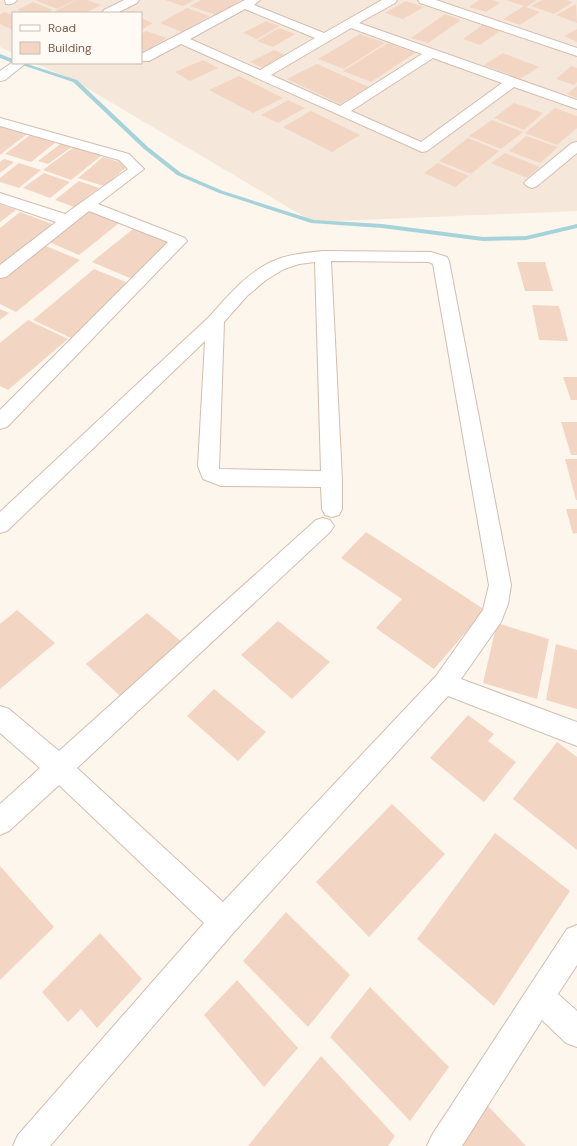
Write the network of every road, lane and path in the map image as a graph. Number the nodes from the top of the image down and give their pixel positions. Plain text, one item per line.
1 (133, 0) edge
2 (391, 0) edge
3 (424, 0) edge
4 (250, 2) edge
5 (110, 12) edge
6 (350, 24) junction
7 (325, 38) junction
8 (181, 39) junction
9 (577, 52) edge
10 (432, 53) junction
11 (144, 58) dead end
12 (19, 64) edge
13 (261, 75) junction
14 (1, 76) edge
15 (512, 82) junction
16 (577, 105) edge
17 (341, 112) junction
18 (0, 122) edge
19 (577, 146) edge
20 (532, 183) dead end
21 (0, 198) edge
22 (87, 205) junction
23 (66, 220) junction
24 (323, 256) junction
25 (0, 273) edge
26 (215, 321) junction
27 (0, 422) edge
28 (332, 479) junction
29 (0, 525) edge
30 (444, 684) junction
31 (0, 717) edge
32 (577, 734) edge
33 (59, 768) junction
34 (0, 822) edge
35 (224, 922) junction
36 (577, 939) edge
37 (540, 997) junction
38 (577, 1032) edge
39 (29, 1146) edge
40 (443, 1146) edge

1 - 5 street
2 - 6 street
3 - 9 street
4 - 7 street
4 - 8 street
6 - 7 street
6 - 10 street
7 - 13 street
8 - 11 street
8 - 13 street
10 - 15 street
10 - 17 street
12 - 14 street
13 - 17 street
15 - 16 street
15 - 17 street
18 - 22 street
19 - 20 street
21 - 23 street
22 - 23 street
22 - 27 street
23 - 25 street
24 - 26 street
24 - 28 street
24 - 30 street
26 - 28 street
26 - 29 street
28 - 33 street
30 - 32 street
30 - 35 street
31 - 33 street
33 - 34 street
33 - 35 street
35 - 39 street
36 - 37 street
37 - 38 street
37 - 40 street

